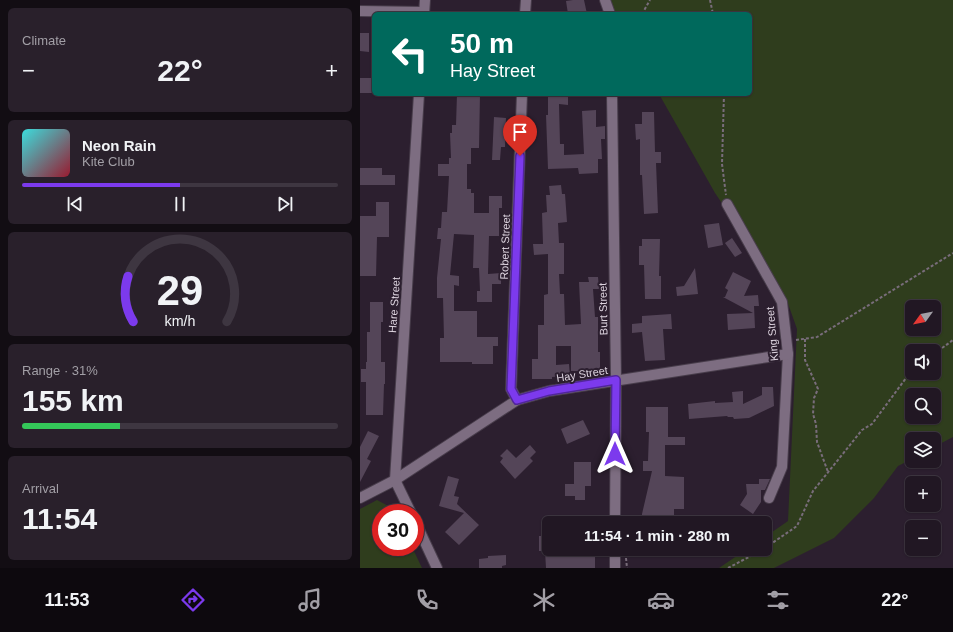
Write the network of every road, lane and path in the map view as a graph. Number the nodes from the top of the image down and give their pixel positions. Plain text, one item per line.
1 (425, 0) edge
2 (526, 0) edge
3 (605, 0) edge
4 (650, 0) edge
5 (710, 0) edge
6 (360, 11) edge
7 (392, 12) edge
8 (424, 12) edge
9 (525, 12) edge
10 (609, 12) edge
11 (643, 12) edge
12 (713, 12) edge
13 (419, 96) edge
14 (522, 96) edge
15 (612, 96) edge
16 (724, 96) edge
17 (727, 204) joint
18 (953, 253) edge
19 (805, 339) junction
20 (953, 340) edge
21 (787, 342) junction
22 (941, 349) edge
23 (788, 354) junction
24 (905, 379) edge
25 (616, 380) junction
26 (517, 400) junction
27 (828, 472) junction
28 (395, 480) junction
29 (360, 498) edge
30 (769, 498) dead end
31 (407, 504) edge
32 (615, 516) edge
33 (424, 540) edge
34 (772, 543) edge
35 (615, 556) edge
36 (751, 556) edge
37 (437, 568) edge
38 (614, 568) edge
39 (728, 568) edge

1 - 8 street
2 - 9 street
3 - 10 street
4 - 11 path
5 - 12 path
6 - 7 street
13 - 28 street, Hare Street
14 - 26 street, Robert Street
15 - 25 street, Burt Street
16 - 17 path
17 - 21 street, King Street
18 - 19 path
19 - 21 path
19 - 27 path
20 - 22 path
21 - 23 street, King Street
23 - 25 street, Hay Street
23 - 30 street, King Street
24 - 27 path
25 - 26 street, Hay Street
25 - 32 street, Burt Street
26 - 28 street, Hay Street
27 - 34 path
28 - 29 street, Hay Street
28 - 31 street, Hare Street
33 - 37 street
35 - 38 street
36 - 39 path

